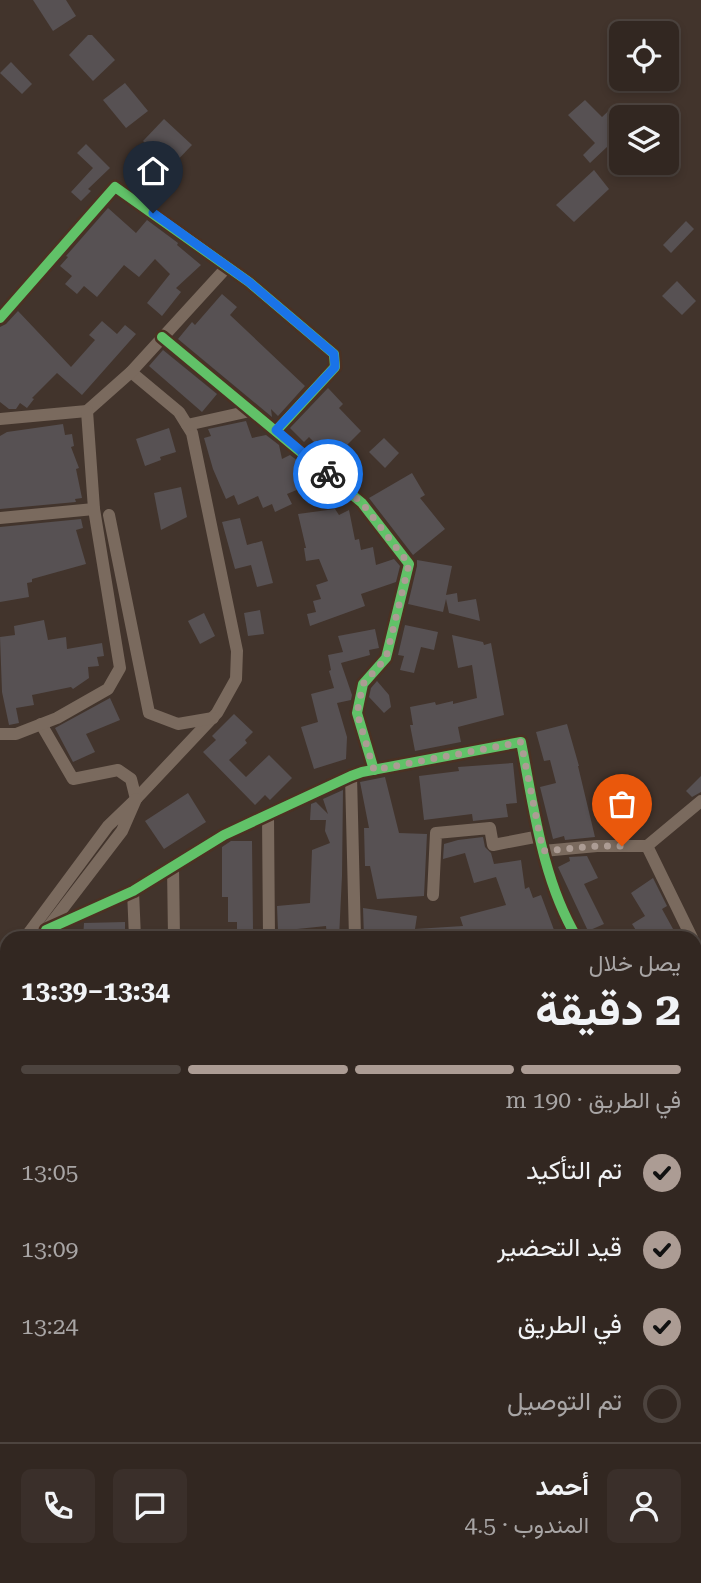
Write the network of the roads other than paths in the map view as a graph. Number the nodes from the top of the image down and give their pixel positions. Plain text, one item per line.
1 (227, 267) junction
2 (0, 318) edge
3 (162, 337) junction
4 (131, 372) junction
5 (87, 411) junction
6 (250, 411) junction
7 (3, 416) edge
8 (187, 425) junction
9 (276, 430) junction
10 (94, 509) junction
11 (109, 516) dead end
12 (0, 518) edge
13 (213, 718) junction
14 (41, 724) junction
15 (0, 734) edge
16 (374, 770) junction
17 (351, 776) junction
18 (136, 799) junction
19 (701, 801) edge
20 (268, 816) junction
21 (540, 836) junction
22 (647, 846) junction
23 (543, 851) junction
24 (173, 866) junction
25 (133, 891) junction
26 (433, 895) dead end
27 (30, 931) edge
28 (45, 931) edge
29 (49, 931) edge
30 (135, 931) edge
31 (174, 931) edge
32 (269, 931) edge
33 (355, 931) edge
34 (573, 931) edge
35 (689, 931) edge

1 - 2 street
1 - 3 street
1 - 9 street
3 - 4 street
3 - 6 street
4 - 5 street
4 - 8 street
5 - 7 street
5 - 10 street
6 - 8 street
6 - 9 street
8 - 13 street
9 - 16 street
10 - 12 street
10 - 14 street
11 - 13 street
13 - 18 street
14 - 15 street
14 - 18 street
16 - 17 street
16 - 21 street
17 - 20 street
17 - 33 street
18 - 27 street
18 - 28 street
19 - 22 street
20 - 24 street
20 - 32 street
21 - 23 street
21 - 26 street
22 - 23 street
22 - 35 street
23 - 34 street
24 - 25 street
24 - 31 street
25 - 29 street
25 - 30 street

